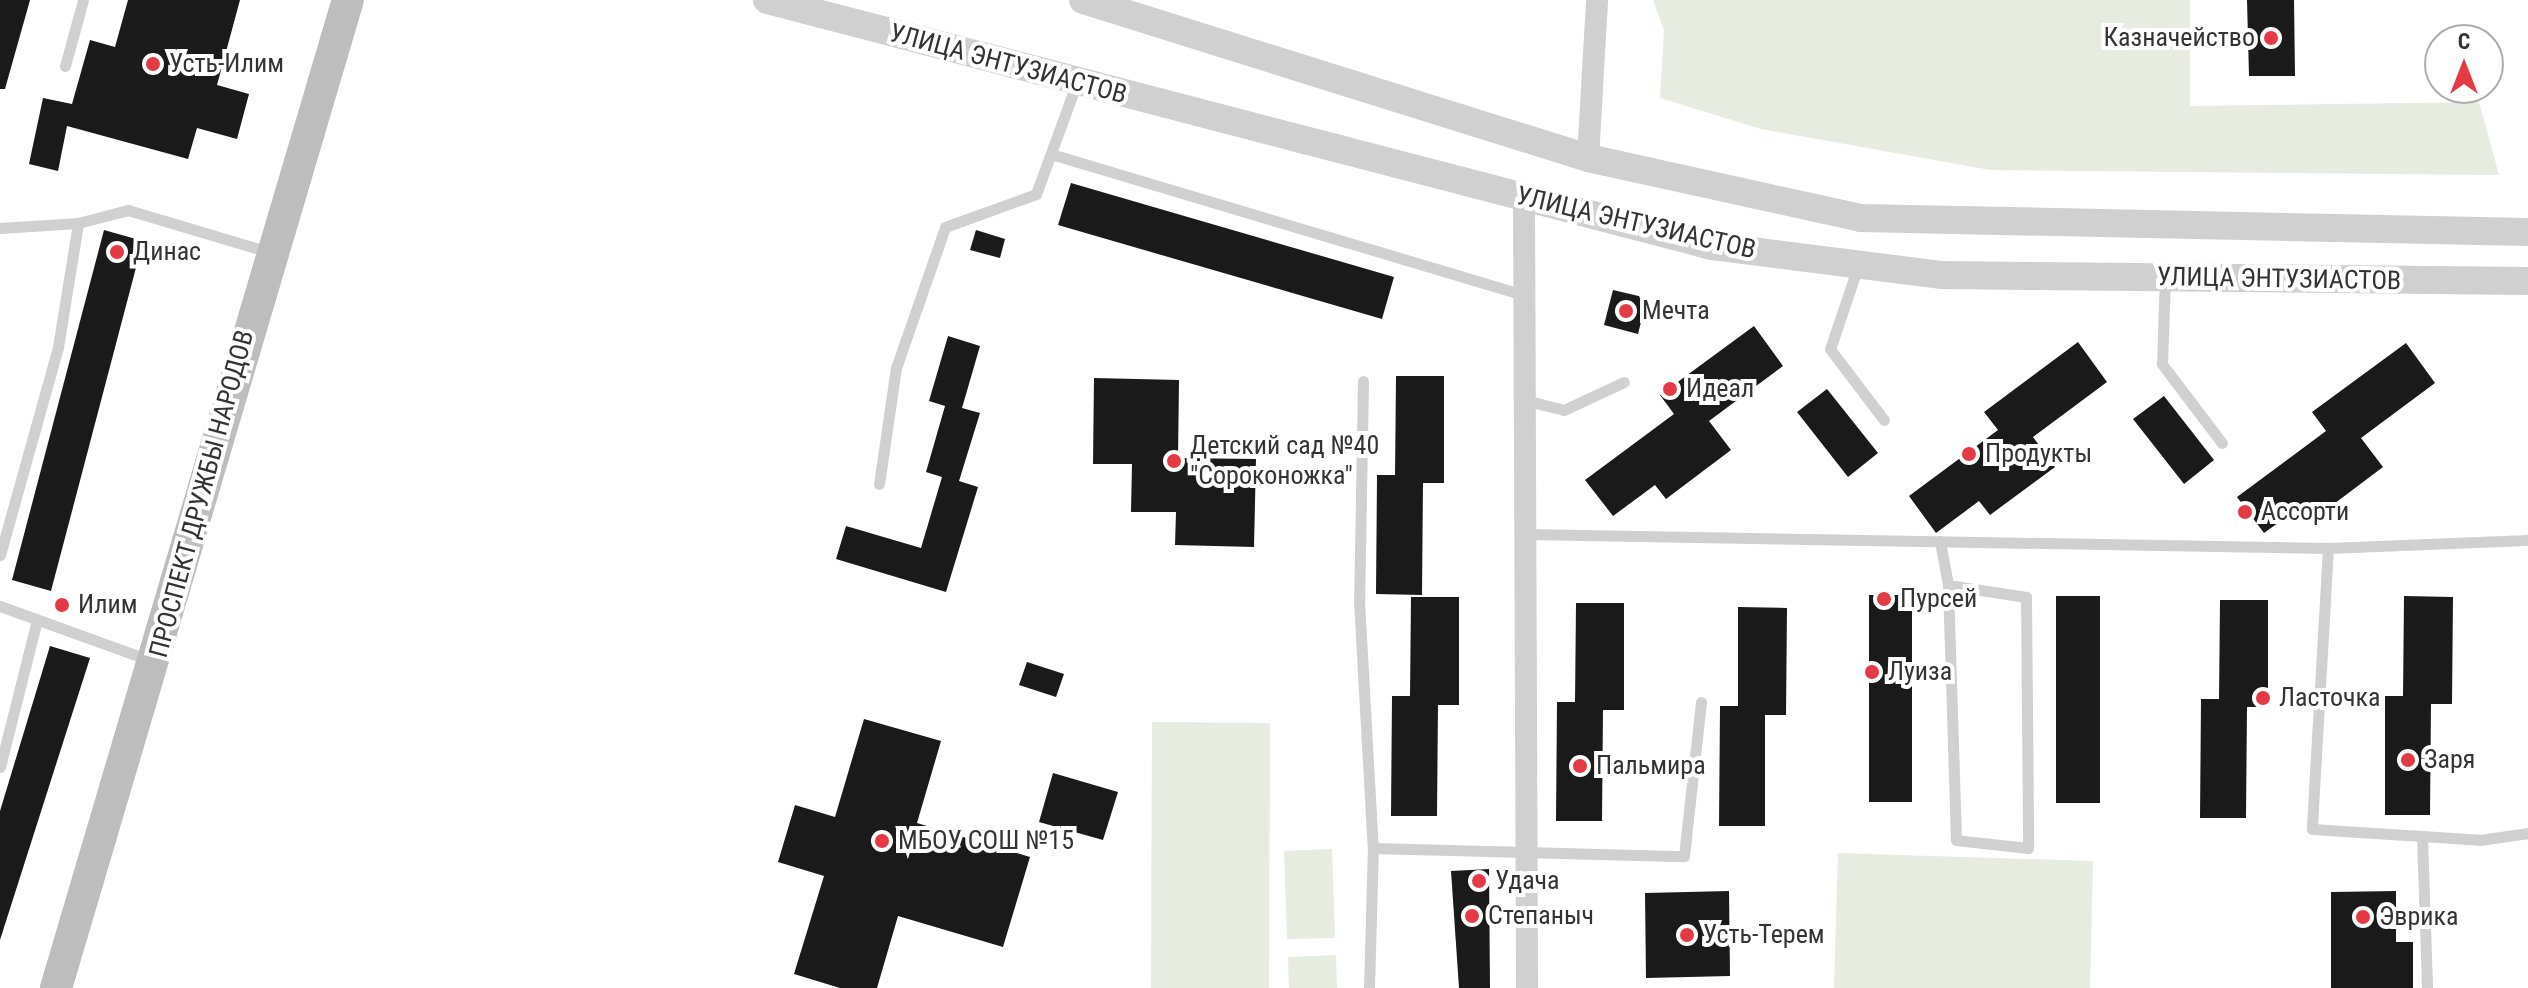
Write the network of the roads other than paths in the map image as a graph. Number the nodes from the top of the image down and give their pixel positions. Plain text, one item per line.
1 (83, 0) edge
2 (348, 0) edge
3 (767, 0) edge
4 (1083, 0) edge
5 (1597, 0) edge
6 (65, 66) dead end
7 (1077, 82) junction
8 (1051, 154) junction
9 (1588, 158) junction
10 (1524, 197) junction
11 (78, 223) junction
12 (0, 228) edge
13 (2528, 232) edge
14 (269, 252) junction
15 (1857, 269) junction
16 (2165, 278) junction
17 (2528, 281) edge
18 (1524, 295) junction
19 (1363, 381) dead end
20 (1624, 382) dead end
21 (1524, 400) junction
22 (1884, 420) dead end
23 (2222, 443) dead end
24 (879, 484) dead end
25 (1525, 534) junction
26 (2528, 540) edge
27 (1940, 541) junction
28 (2328, 548) junction
29 (0, 555) edge
30 (1948, 585) junction
31 (0, 606) edge
32 (37, 620) junction
33 (156, 663) junction
34 (1701, 702) dead end
35 (0, 767) edge
36 (2528, 833) edge
37 (2422, 836) junction
38 (1373, 848) junction
39 (1525, 852) junction
40 (56, 988) edge
41 (1369, 988) edge
42 (1527, 988) edge
43 (2427, 988) edge

1 - 6 lane
2 - 14 main road, ПРОСПЕКТ ДРУЖБЫ НАРОДОВ
3 - 7 street, УЛИЦА ЭНТУЗИАСТОВ
4 - 9 street, УЛИЦА ЭНТУЗИАСТОВ
5 - 9 street
7 - 8 lane
7 - 10 street, УЛИЦА ЭНТУЗИАСТОВ
8 - 18 lane
8 - 24 lane
9 - 13 street, УЛИЦА ЭНТУЗИАСТОВ
10 - 15 street, УЛИЦА ЭНТУЗИАСТОВ
10 - 18 street
11 - 12 lane
11 - 14 lane
11 - 29 lane
14 - 33 main road, ПРОСПЕКТ ДРУЖБЫ НАРОДОВ
15 - 16 street, УЛИЦА ЭНТУЗИАСТОВ
15 - 22 lane
16 - 17 street, УЛИЦА ЭНТУЗИАСТОВ
16 - 23 lane
18 - 21 street
19 - 38 lane
20 - 21 lane
21 - 25 street
25 - 27 lane
25 - 39 street
26 - 28 lane
27 - 28 lane
27 - 30 lane
28 - 37 lane
30 - 30 lane
31 - 32 lane
32 - 33 lane
32 - 35 lane
33 - 40 main road, ПРОСПЕКТ ДРУЖБЫ НАРОДОВ
34 - 39 lane
36 - 37 lane
37 - 43 lane
38 - 39 lane
38 - 41 lane
39 - 42 street

